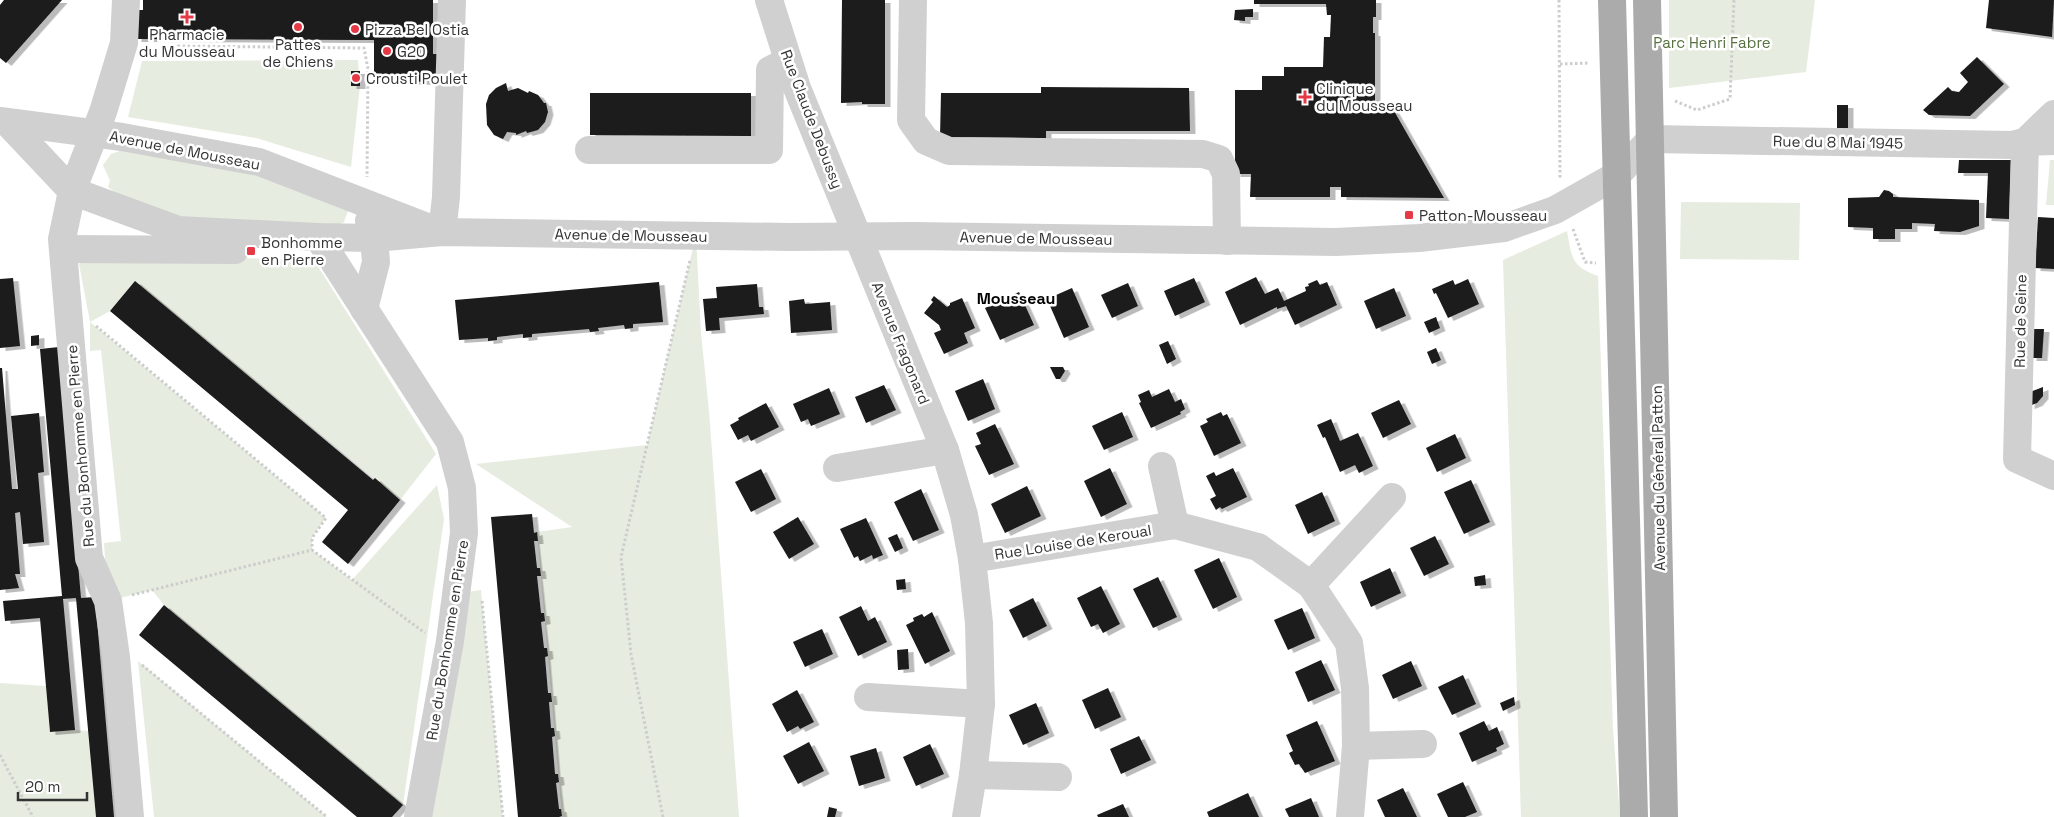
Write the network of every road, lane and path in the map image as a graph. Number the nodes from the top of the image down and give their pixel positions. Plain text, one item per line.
1 (126, 0) edge
2 (452, 0) edge
3 (769, 0) edge
4 (913, 0) edge
5 (1559, 0) edge
6 (1612, 0) edge
7 (1647, 0) edge
8 (1734, 0) edge
9 (173, 55) dead end
10 (788, 61) junction
11 (1730, 99) dead end
12 (1615, 114) junction
13 (2054, 114) edge
14 (3, 122) edge
15 (95, 133) junction
16 (1651, 139) junction
17 (2054, 141) edge
18 (2025, 142) junction
19 (589, 150) dead end
20 (1617, 175) junction
21 (363, 188) junction
22 (72, 191) junction
23 (1652, 200) junction
24 (1564, 205) junction
25 (442, 232) junction
26 (696, 236) junction
27 (858, 236) junction
28 (374, 238) junction
29 (1227, 241) junction
30 (322, 244) junction
31 (63, 249) junction
32 (1618, 264) junction
33 (364, 309) junction
34 (69, 324) junction
35 (945, 450) junction
36 (1162, 466) dead end
37 (837, 468) dead end
38 (2054, 476) edge
39 (1392, 497) dead end
40 (1175, 526) junction
41 (312, 550) junction
42 (972, 560) junction
43 (1311, 585) junction
44 (108, 600) junction
45 (482, 600) dead end
46 (448, 650) junction
47 (116, 657) junction
48 (868, 697) dead end
49 (980, 704) junction
50 (1423, 744) dead end
51 (1356, 746) junction
52 (0, 755) edge
53 (973, 775) junction
54 (1058, 777) dead end
55 (33, 817) edge
56 (130, 817) edge
57 (327, 817) edge
58 (418, 817) edge
59 (503, 817) edge
60 (663, 817) edge
61 (966, 817) edge
62 (1350, 817) edge
63 (1634, 817) edge
64 (1664, 817) edge

1 - 15 street, Rue du Bonhomme en Pierre
2 - 25 street
3 - 10 street, Rue Claude Debussy
4 - 29 street
5 - 24 path
6 - 12 main road
7 - 16 main road, Avenue du Général Patton
8 - 11 path
9 - 21 path
10 - 19 street
10 - 27 street, Rue Claude Debussy
12 - 16 main road
12 - 20 main road
13 - 18 street
14 - 15 street, Avenue de Mousseau
14 - 22 street, Avenue de Mousseau
15 - 21 street, Avenue de Mousseau
15 - 22 street, Rue du Bonhomme en Pierre
16 - 18 street, Rue du 8 Mai 1945
16 - 20 street, Avenue de Mousseau
16 - 23 main road, Avenue du Général Patton
17 - 18 street, Rue du 8 Mai 1945
18 - 38 street, Rue de Seine
20 - 23 main road
20 - 24 street, Avenue de Mousseau
20 - 32 main road
21 - 25 street, Avenue de Mousseau
21 - 28 street
22 - 30 street, Avenue de Mousseau
22 - 31 street, Rue du Bonhomme en Pierre
23 - 64 main road, Avenue du Général Patton
24 - 29 street, Avenue de Mousseau
24 - 32 path
25 - 26 street, Avenue de Mousseau
25 - 28 street, Avenue de Mousseau
26 - 27 street, Avenue de Mousseau
26 - 60 path
27 - 29 street, Avenue de Mousseau
27 - 35 street, Avenue Fragonard
28 - 30 street, Avenue de Mousseau
28 - 33 street
30 - 31 street
30 - 33 street, Rue du Bonhomme en Pierre
31 - 34 street, Rue du Bonhomme en Pierre
32 - 63 main road
33 - 46 street, Rue du Bonhomme en Pierre
34 - 41 path
34 - 44 street, Rue du Bonhomme en Pierre
35 - 37 street
35 - 42 street, Avenue Fragonard
36 - 40 street
39 - 43 street
40 - 42 street, Rue Louise de Keroual
40 - 43 street, Rue Louise de Keroual
41 - 44 path
41 - 46 path
42 - 49 street, Avenue Fragonard
43 - 51 street, Rue Louise de Keroual
44 - 47 street, Rue du Bonhomme en Pierre
45 - 59 path
46 - 58 street, Rue du Bonhomme en Pierre
47 - 56 street, Rue du Bonhomme en Pierre
47 - 57 path
48 - 49 street
49 - 53 street, Avenue Fragonard
50 - 51 street
51 - 62 street, Rue Louise de Keroual
52 - 55 path
53 - 54 street
53 - 61 street, Avenue Fragonard

